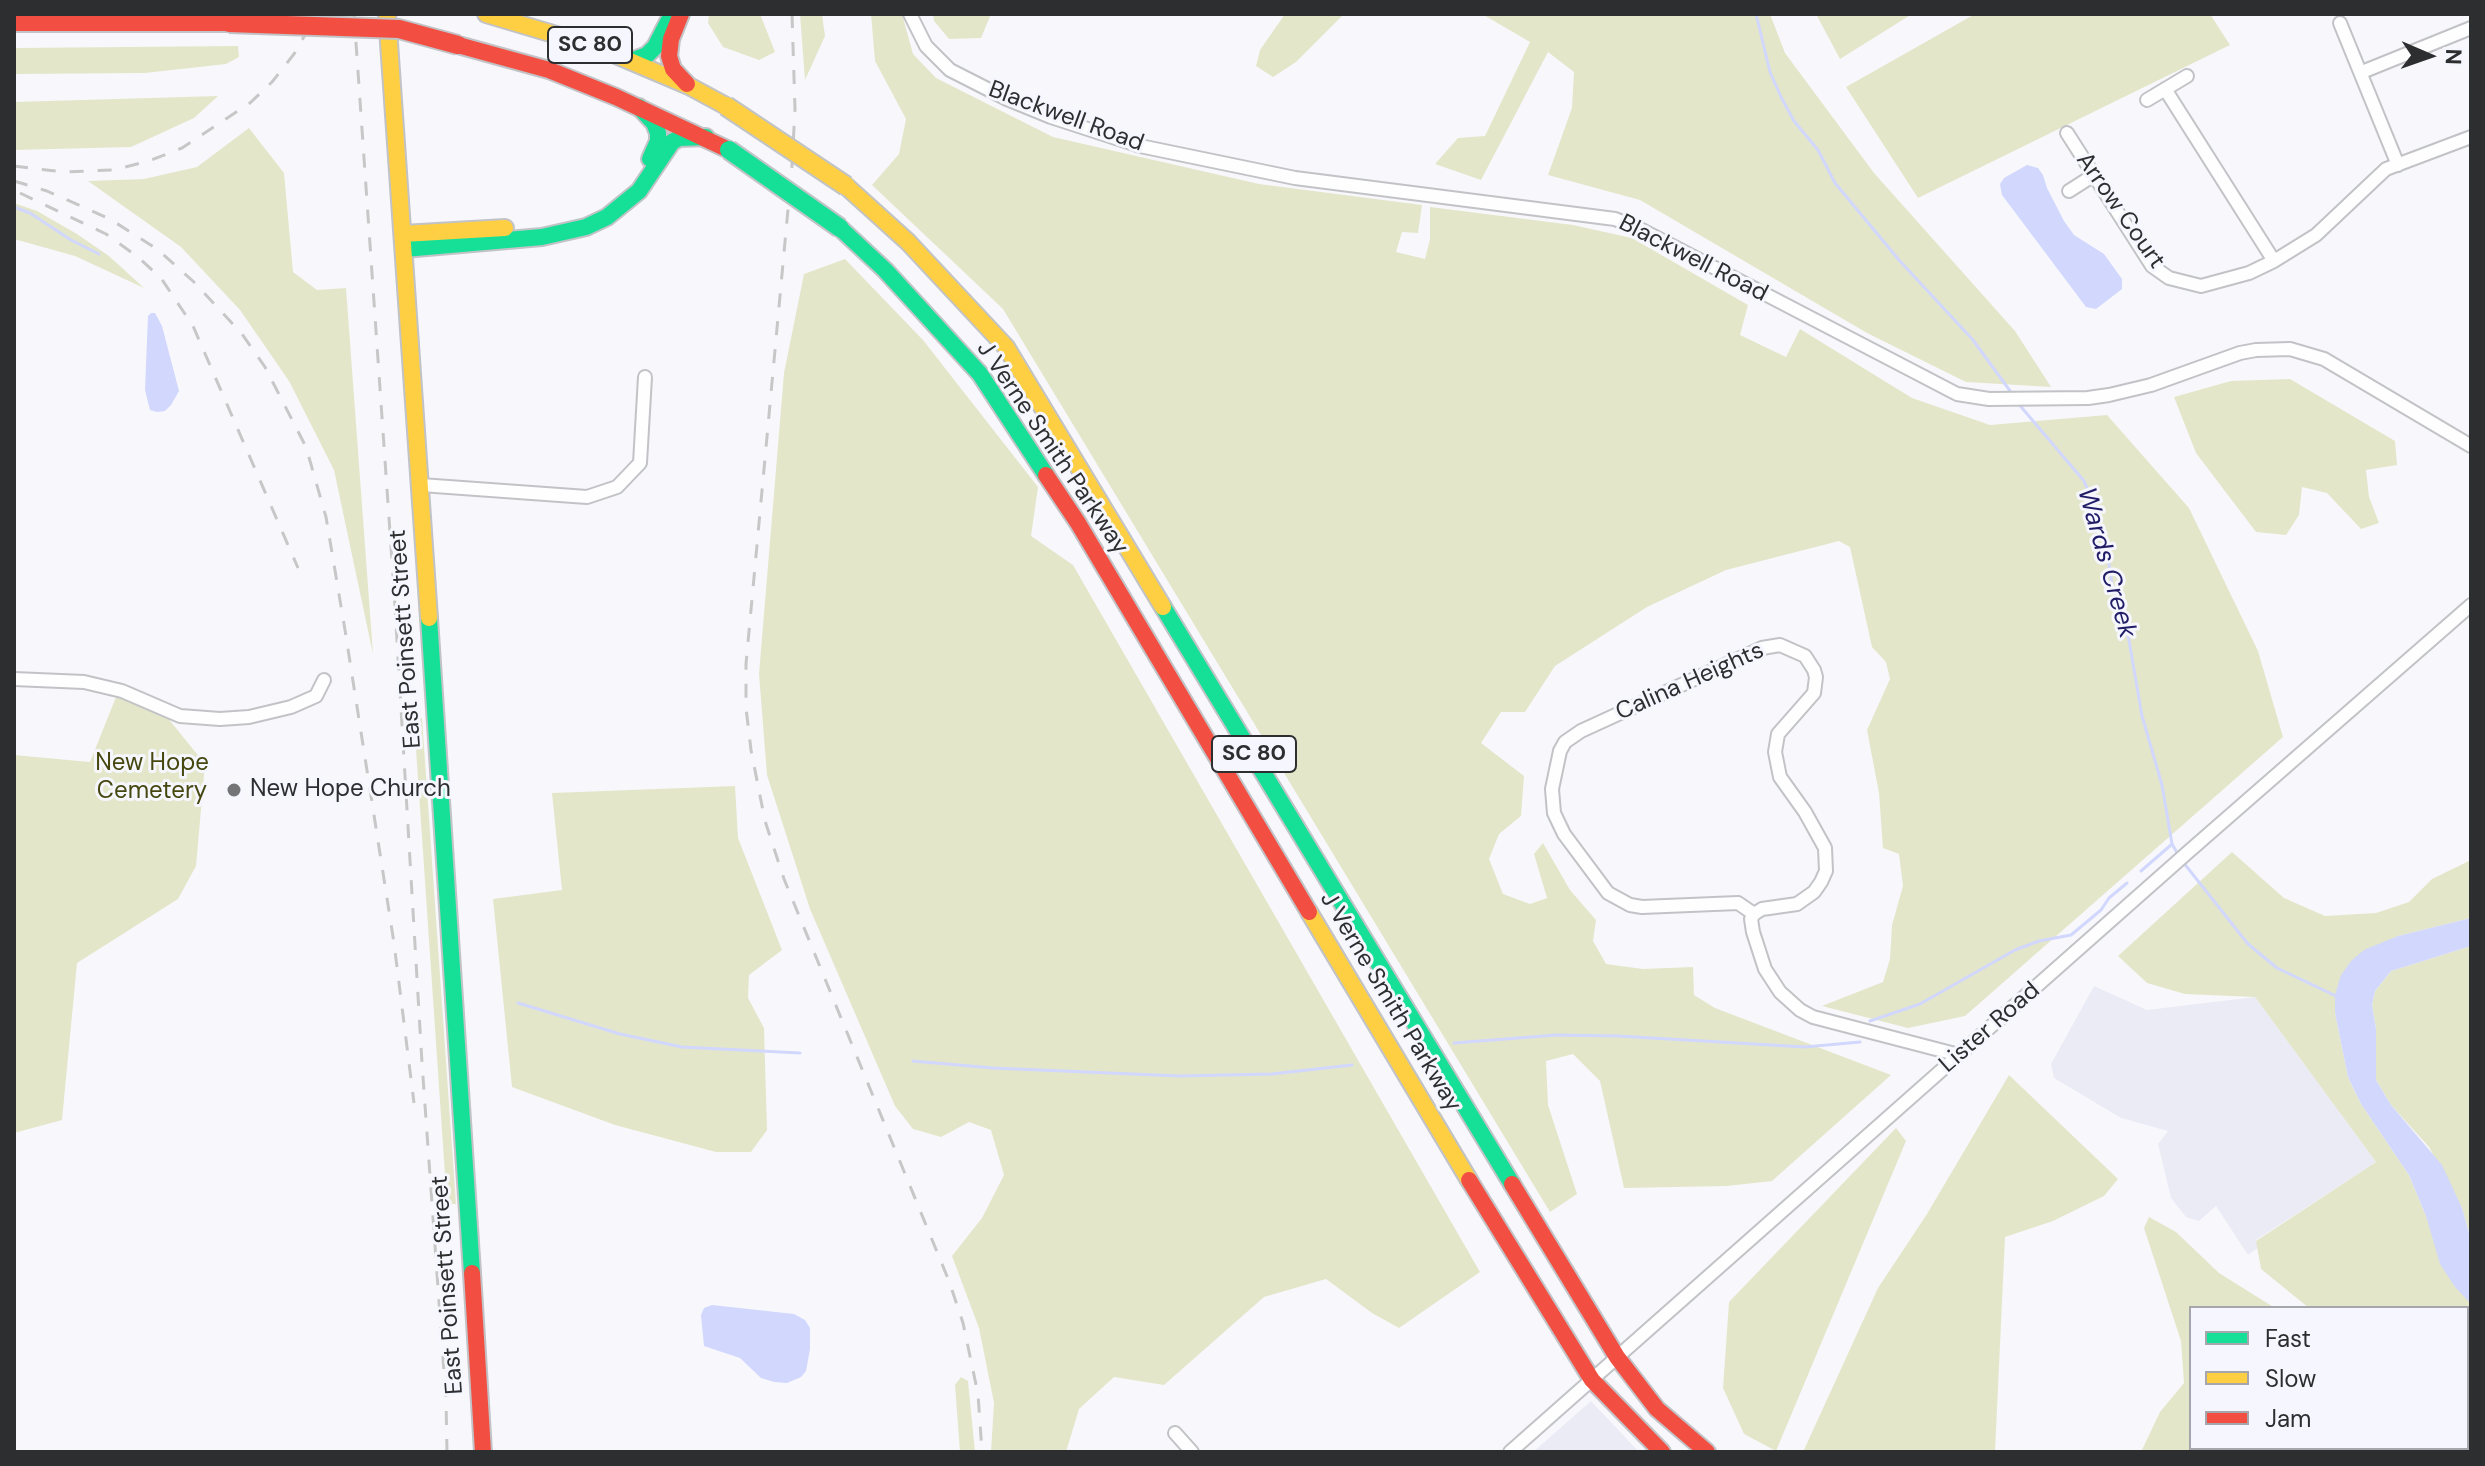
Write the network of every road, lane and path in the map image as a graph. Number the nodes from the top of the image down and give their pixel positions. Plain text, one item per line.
1 (387, 14) edge
2 (486, 14) edge
3 (671, 14) edge
4 (681, 14) edge
5 (910, 14) edge
6 (14, 23) edge
7 (2340, 23) dead end
8 (2471, 28) edge
9 (631, 61) junction
10 (2362, 72) junction
11 (2187, 76) dead end
12 (689, 86) junction
13 (2165, 89) junction
14 (2147, 100) dead end
15 (639, 107) junction
16 (2067, 133) dead end
17 (706, 137) junction
18 (2471, 137) edge
19 (2398, 165) junction
20 (2094, 175) junction
21 (2069, 191) dead end
22 (404, 241) junction
23 (2274, 261) junction
24 (645, 377) dead end
25 (2471, 446) edge
26 (421, 485) junction
27 (2471, 605) edge
28 (14, 679) edge
29 (324, 680) dead end
30 (1754, 914) junction
31 (1959, 1055) junction
32 (1617, 1357) junction
33 (1592, 1380) junction
34 (1175, 1433) dead end
35 (483, 1452) edge
36 (1192, 1452) edge
37 (1510, 1452) edge
38 (1662, 1452) edge
39 (1707, 1452) edge

1 - 22 main road, East Poinsett Street
2 - 9 main road, J Verne Smith Parkway / SC 80
3 - 9 main road
4 - 12 main road
5 - 25 street, Blackwell Road
6 - 15 main road, J Verne Smith Parkway / SC 80, bridge
7 - 10 street
8 - 10 street
9 - 12 main road, J Verne Smith Parkway / SC 80
10 - 19 street
11 - 13 street
12 - 32 main road, J Verne Smith Parkway / SC 80, bridge
13 - 14 street
13 - 23 street
15 - 17 main road, J Verne Smith Parkway / SC 80
15 - 22 main road
16 - 20 street, Arrow Court
17 - 22 main road
17 - 33 main road, J Verne Smith Parkway / SC 80, bridge
18 - 19 street, Arrow Court
19 - 23 street, Arrow Court
20 - 21 street
20 - 23 street, Arrow Court
22 - 26 main road, East Poinsett Street
24 - 26 street
26 - 35 main road, East Poinsett Street
27 - 31 street, Lister Road
28 - 29 street
30 - 30 street, Calina Heights
30 - 31 street
31 - 32 street, Lister Road
32 - 33 street, Lister Road
32 - 39 main road, J Verne Smith Parkway / SC 80
33 - 37 street, Lister Road
33 - 38 main road, J Verne Smith Parkway / SC 80
34 - 36 street

